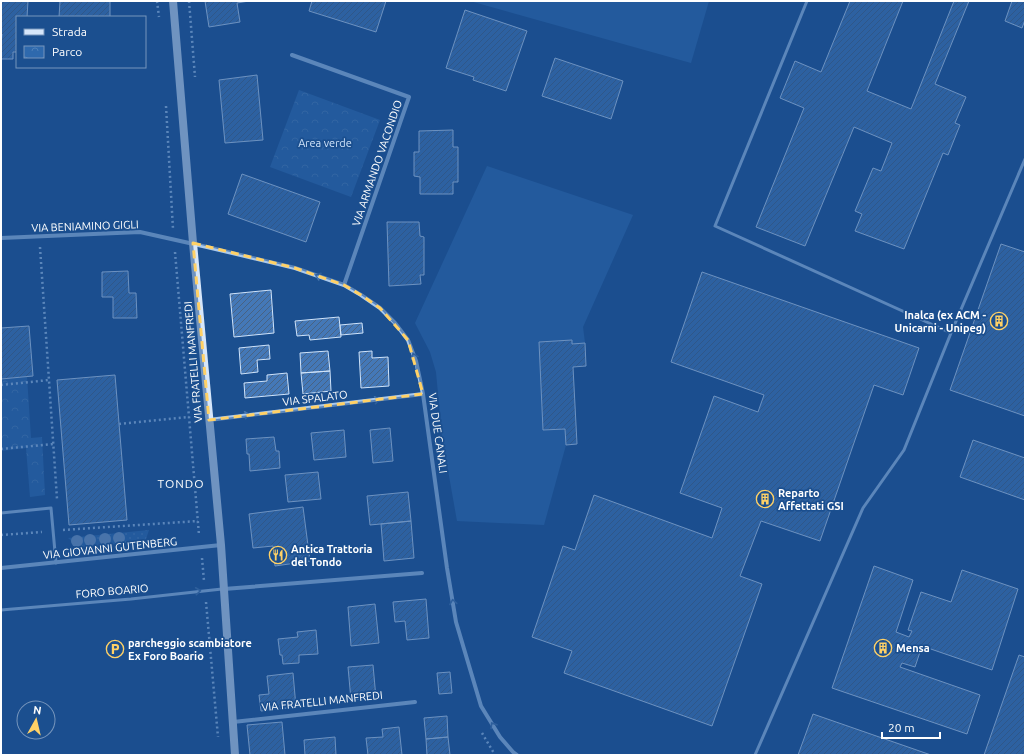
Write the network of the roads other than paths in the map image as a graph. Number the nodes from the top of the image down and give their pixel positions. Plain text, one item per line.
1 (173, 1) edge
2 (807, 1) edge
3 (292, 55) dead end
4 (1025, 159) edge
5 (1, 238) edge
6 (193, 243) junction
7 (344, 285) junction
8 (951, 333) junction
9 (423, 394) junction
10 (209, 420) junction
11 (1, 512) edge
12 (221, 545) junction
13 (56, 562) junction
14 (1, 568) edge
15 (422, 573) dead end
16 (224, 589) junction
17 (1, 610) edge
18 (415, 702) dead end
19 (232, 722) junction
20 (235, 755) edge
21 (517, 755) edge
22 (755, 755) edge

1 - 6 main road, VIA FRATELLI MANFREDI
2 - 8 lane
3 - 7 street, VIA ARMANDO VACONDIO
4 - 8 lane
5 - 6 street, VIA BENIAMINO GIGLI
7 -> 6 street, VIA DUE CANALI
6 - 10 main road, VIA FRATELLI MANFREDI
9 -> 7 street, VIA DUE CANALI
8 - 22 lane
10 -> 9 street, VIA SPALATO
21 -> 9 street, VIA DUE CANALI
10 - 12 main road, VIA FRATELLI MANFREDI
11 - 13 lane
12 - 13 street, VIA GIOVANNI GUTENBERG
12 - 16 main road, VIA FRATELLI MANFREDI
13 - 14 street, VIA GIOVANNI GUTENBERG
15 - 16 street
17 -> 16 lane, FORO BOARIO
16 - 19 main road, VIA FRATELLI MANFREDI
18 - 19 street, VIA FRATELLI MANFREDI
19 - 20 main road, VIA FRATELLI MANFREDI

